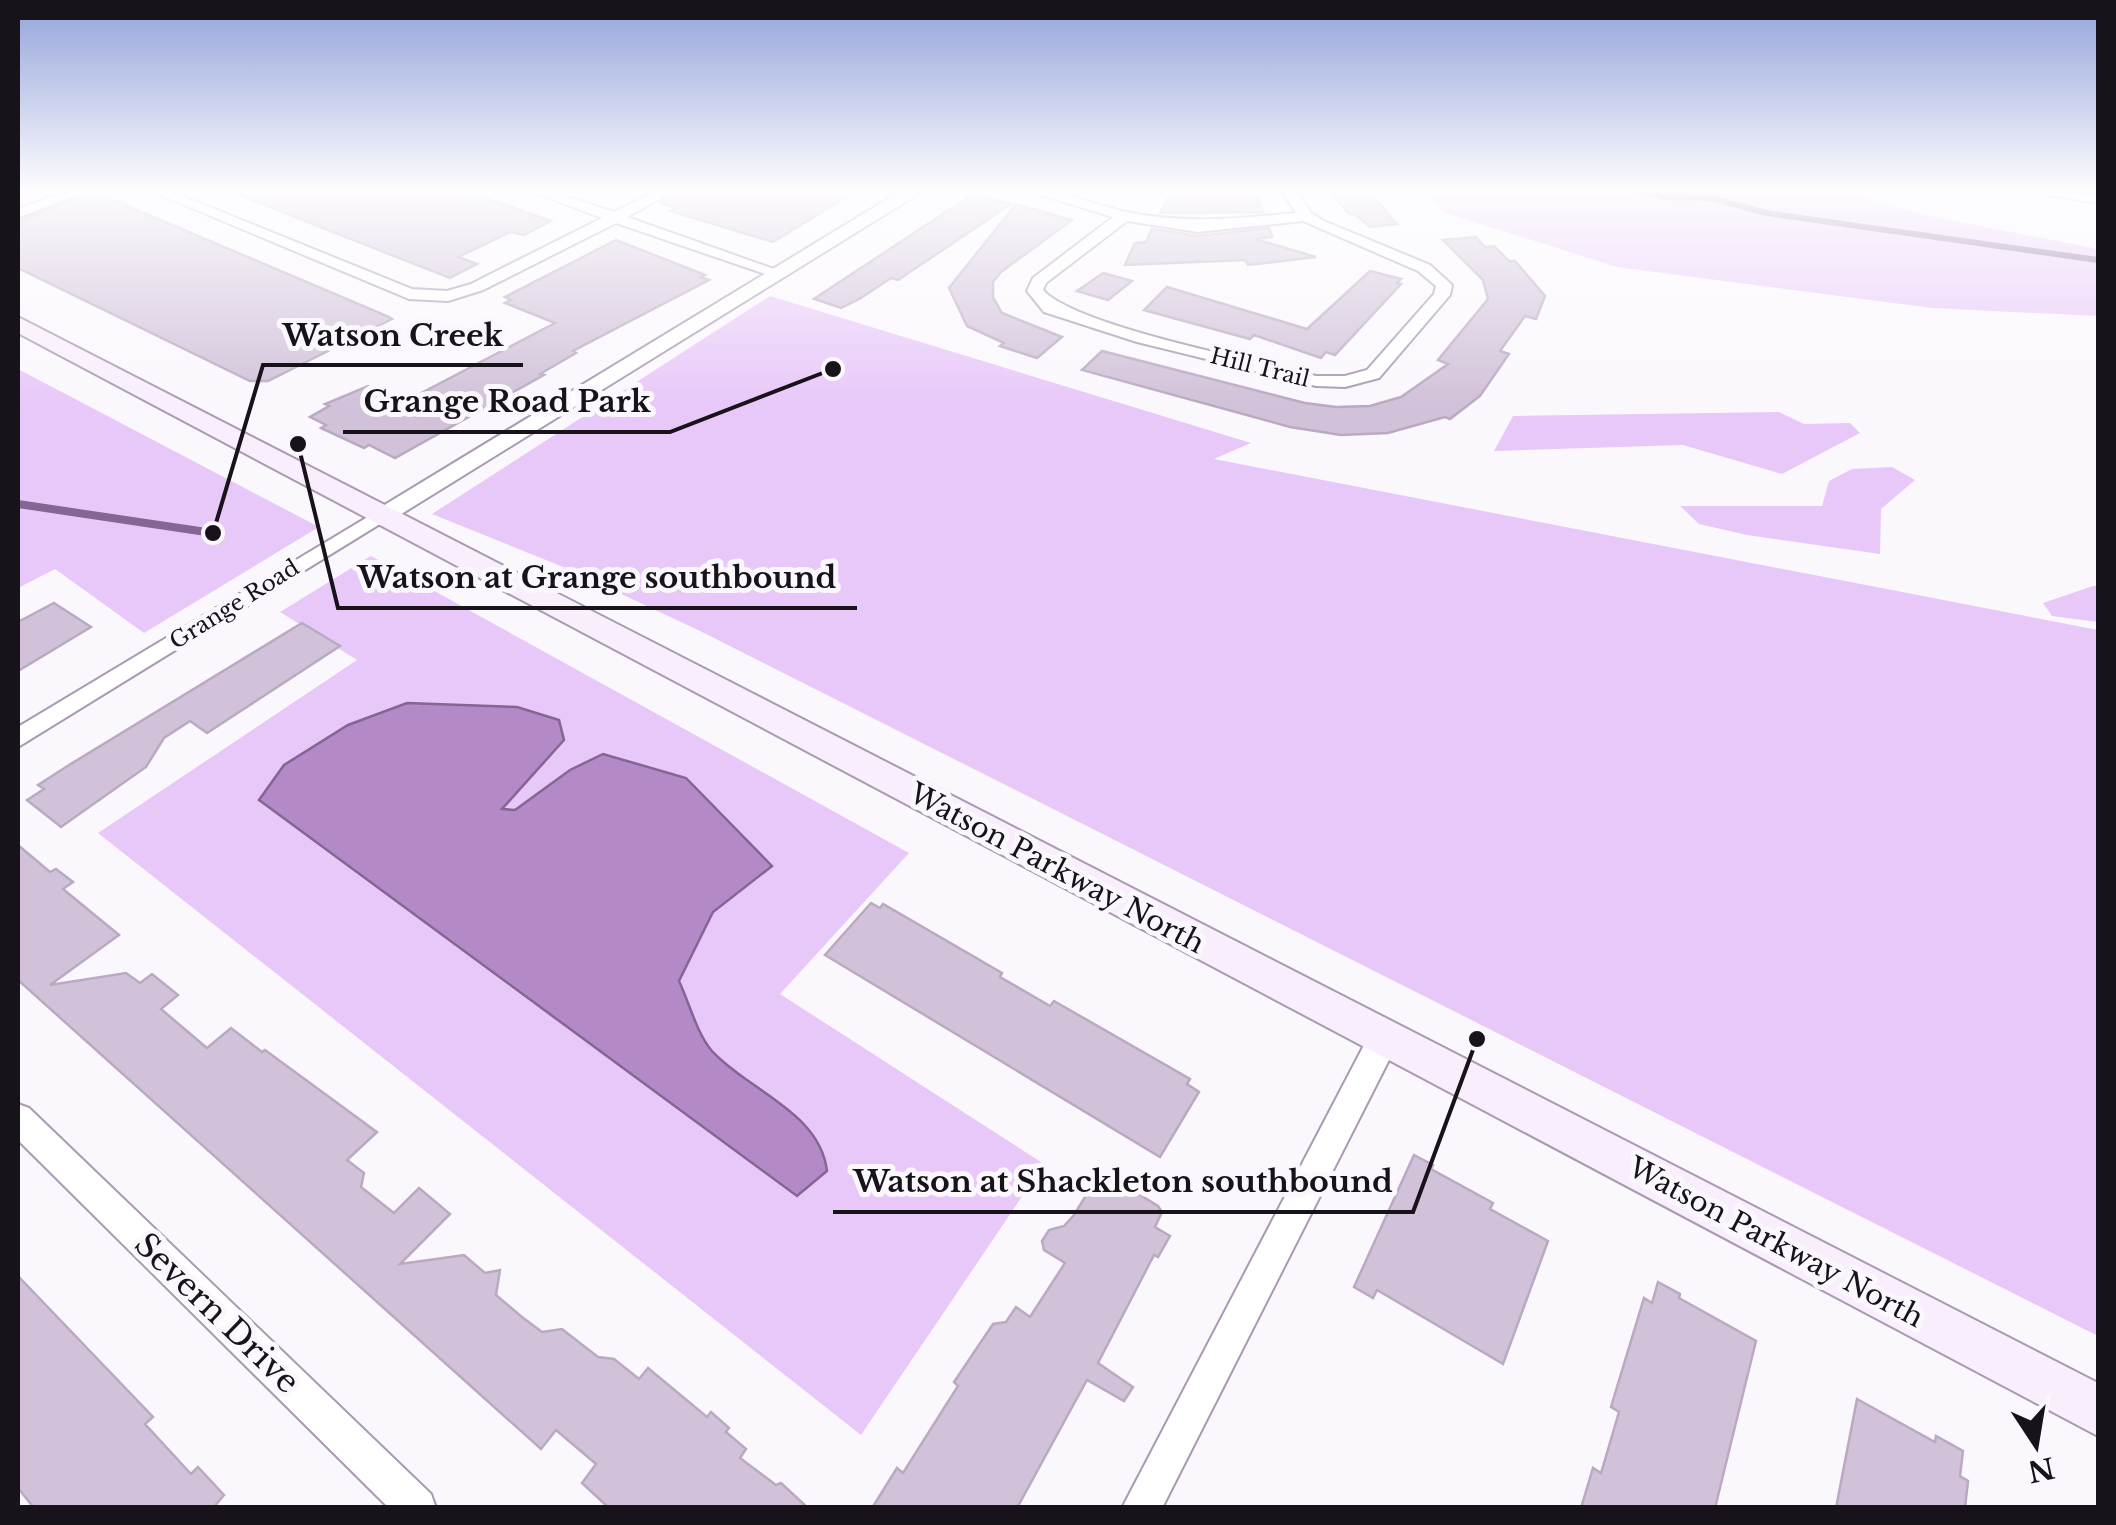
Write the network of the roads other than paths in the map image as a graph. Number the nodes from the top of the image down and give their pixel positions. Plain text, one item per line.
1 (335, 262) edge
2 (528, 262) edge
3 (745, 262) edge
4 (795, 262) edge
5 (1064, 262) edge
6 (1409, 262) edge
7 (777, 273) junction
8 (18, 324) edge
9 (381, 515) junction
10 (18, 738) edge
11 (1384, 1038) junction
12 (18, 1119) edge
13 (2098, 1410) edge
14 (418, 1508) edge
15 (1141, 1508) edge

1 - 2 street
3 - 7 street
4 - 7 street, Grange Road
5 - 6 street, Hill Trail
7 - 9 street, Grange Road
8 - 9 main road, Watson Parkway North
9 - 10 street, Grange Road
9 - 11 main road, Watson Parkway North
11 - 13 main road, Watson Parkway North
11 - 15 street
12 - 14 street, Severn Drive

